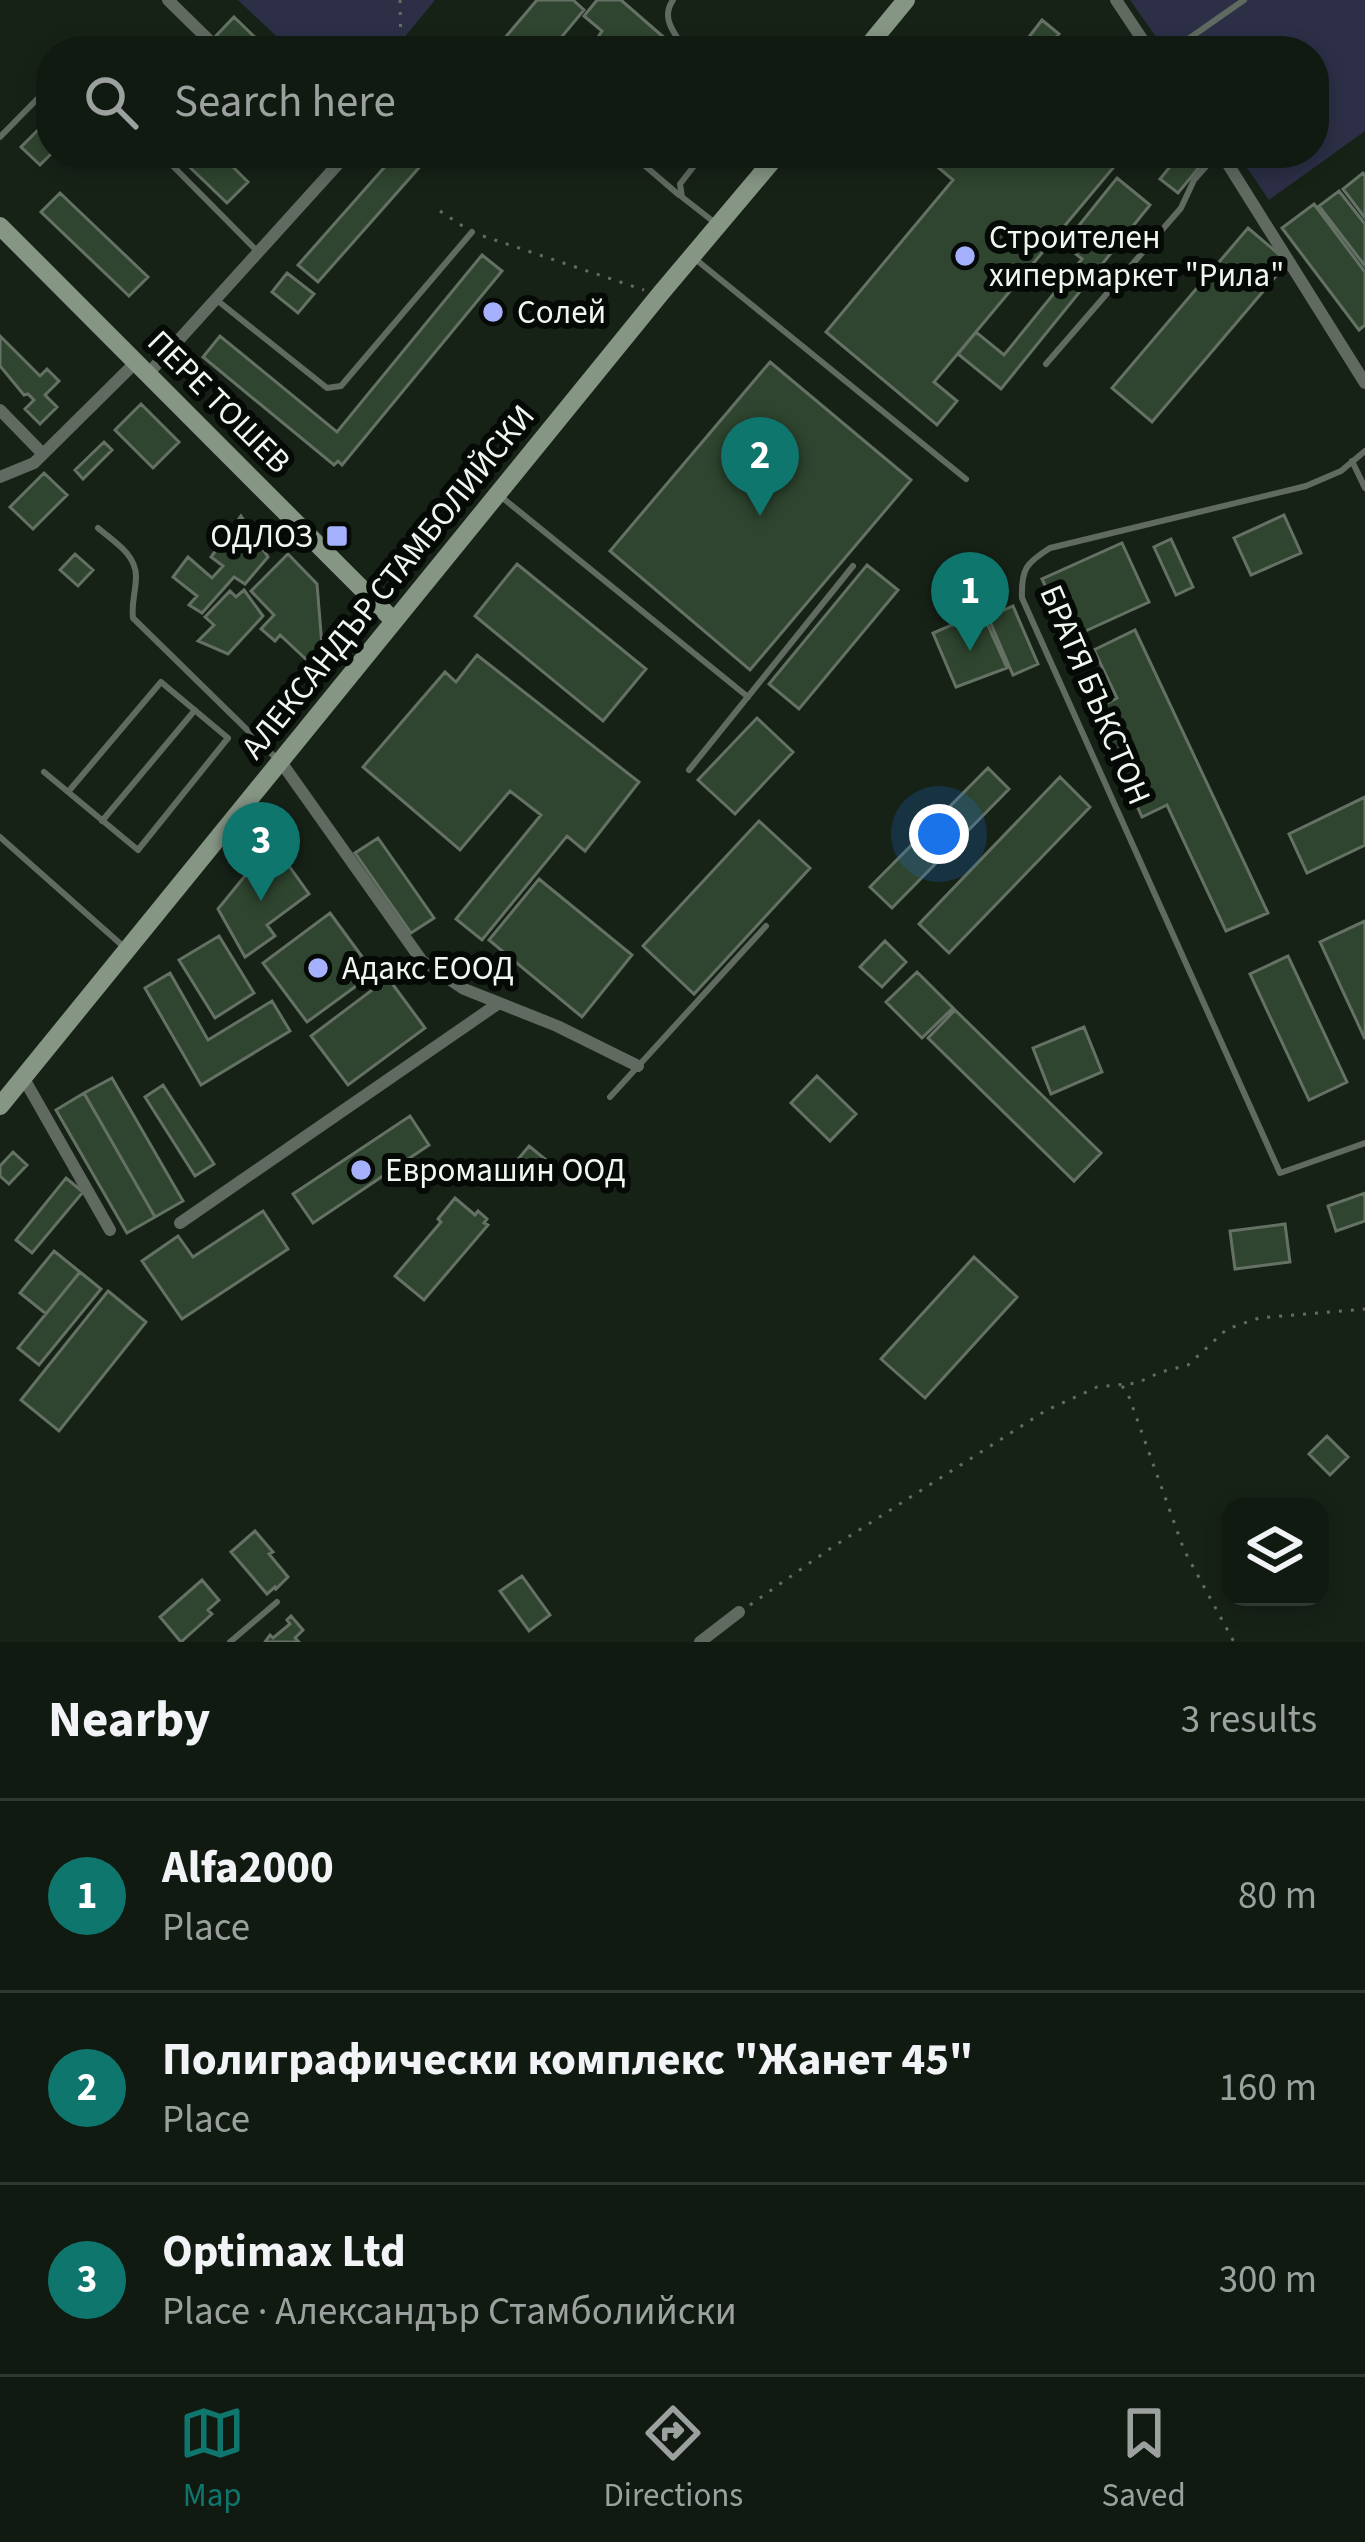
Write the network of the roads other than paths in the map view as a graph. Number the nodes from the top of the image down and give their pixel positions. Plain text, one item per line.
1 (168, 0) edge
2 (673, 0) edge
3 (906, 0) edge
4 (1116, 0) edge
5 (1244, 0) edge
6 (205, 36) edge
7 (677, 36) edge
8 (876, 36) edge
9 (1140, 36) edge
10 (1192, 36) edge
11 (36, 100) edge
12 (0, 137) edge
13 (175, 168) edge
14 (334, 168) edge
15 (648, 168) edge
16 (692, 168) edge
17 (765, 168) edge
18 (1205, 168) edge
19 (1229, 168) edge
20 (682, 197) junction
21 (717, 224) junction
22 (0, 226) edge
23 (472, 232) road end
24 (258, 252) junction
25 (691, 256) junction
26 (216, 299) junction
27 (1046, 364) dead end
28 (142, 368) junction
29 (1365, 383) edge
30 (0, 410) edge
31 (1365, 451) edge
32 (43, 454) junction
33 (1352, 461) junction
34 (0, 477) edge
35 (965, 479) dead end
36 (1365, 488) edge
37 (498, 494) junction
38 (98, 528) dead end
39 (853, 566) dead end
40 (394, 621) junction
41 (748, 697) junction
42 (195, 710) junction
43 (231, 712) junction
44 (216, 728) junction
45 (281, 762) junction
46 (688, 770) dead end
47 (44, 772) dead end
48 (68, 792) junction
49 (102, 821) junction
50 (0, 837) edge
51 (766, 926) dead end
52 (127, 949) junction
53 (499, 1003) junction
54 (638, 1066) junction
55 (23, 1077) junction
56 (610, 1097) dead end
57 (0, 1106) edge
58 (1365, 1143) edge
59 (180, 1223) dead end
60 (110, 1230) dead end
61 (277, 1603) dead end
62 (739, 1612) road end
63 (230, 1642) edge
64 (700, 1642) edge

1 - 6 street
2 - 7 lane
3 - 8 street
4 - 9 street
5 - 10 lane
11 - 12 lane
13 - 24 lane
14 - 24 street
15 - 20 lane
16 - 20 lane
17 - 21 street, АЛЕКСАНДЪР СТАМБОЛИЙСКИ
18 - 27 lane
19 - 29 street
20 - 21 lane
21 - 25 street, АЛЕКСАНДЪР СТАМБОЛИЙСКИ
22 - 28 street, ПЕРЕ ТОШЕВ
23 - 26 lane
24 - 26 street
25 - 35 lane
25 - 37 street, АЛЕКСАНДЪР СТАМБОЛИЙСКИ
26 - 28 street
28 - 32 street
28 - 40 street, ПЕРЕ ТОШЕВ
30 - 32 street
31 - 33 lane, БРАТЯ БЪКСТОН
32 - 34 street
33 - 36 lane
33 - 58 lane, БРАТЯ БЪКСТОН
37 - 40 street, АЛЕКСАНДЪР СТАМБОЛИЙСКИ
37 - 41 lane
38 - 43 lane
39 - 41 lane
40 - 45 street, АЛЕКСАНДЪР СТАМБОЛИЙСКИ
41 - 46 lane
42 - 44 lane
42 - 48 lane
42 - 49 lane
43 - 44 lane
43 - 45 lane
44 - 49 lane
45 - 52 street, АЛЕКСАНДЪР СТАМБОЛИЙСКИ
45 - 53 street
47 - 48 lane
48 - 49 lane
50 - 52 lane
51 - 54 lane
52 - 55 street, АЛЕКСАНДЪР СТАМБОЛИЙСКИ
53 - 54 street
53 - 59 street
54 - 56 lane
55 - 57 street, АЛЕКСАНДЪР СТАМБОЛИЙСКИ
55 - 60 street
61 - 63 lane
62 - 64 street

